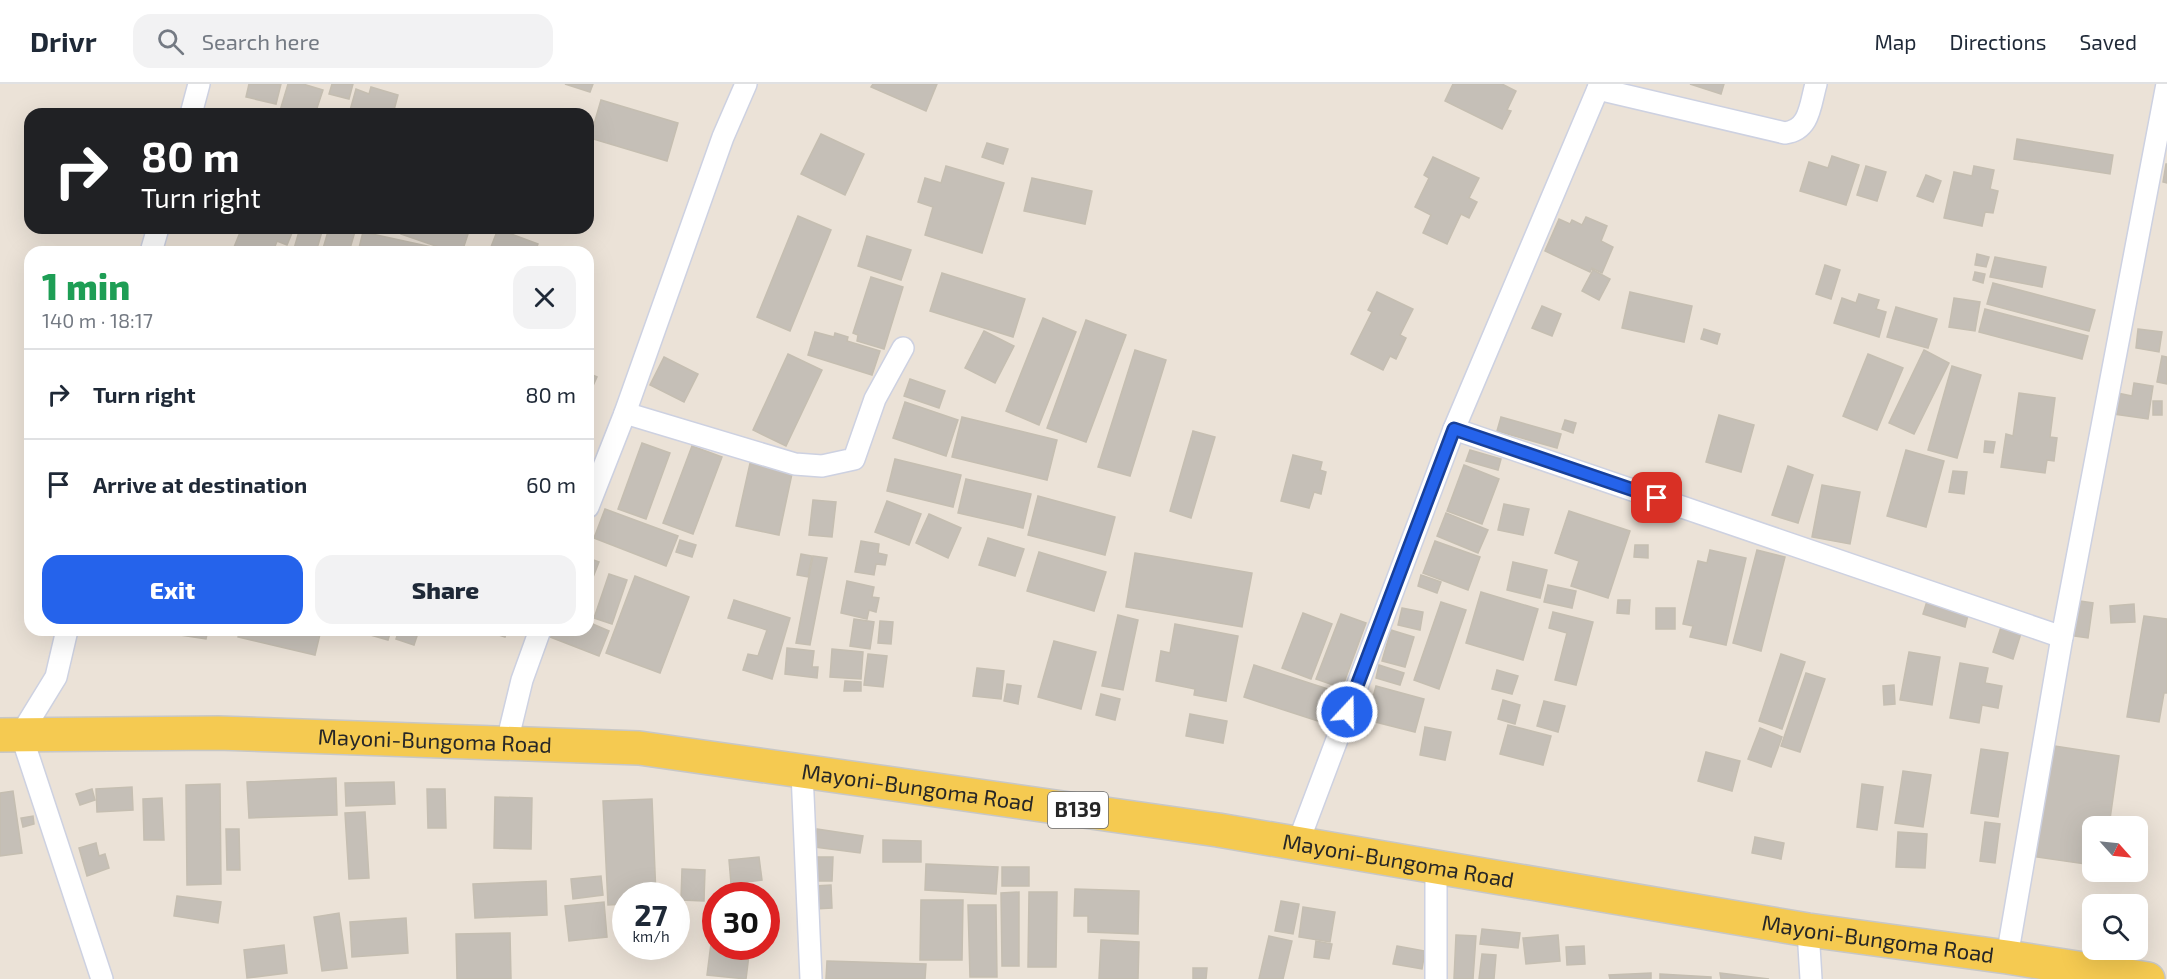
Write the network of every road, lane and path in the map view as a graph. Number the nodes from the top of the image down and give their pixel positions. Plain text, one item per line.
1 (200, 84) edge
2 (746, 84) edge
3 (1816, 84) edge
4 (2167, 84) edge
5 (1599, 86) edge
6 (193, 108) edge
7 (903, 348) dead end
8 (625, 413) junction
9 (1454, 429) junction
10 (594, 492) edge
11 (66, 636) edge
12 (538, 636) edge
13 (2062, 637) junction
14 (11, 734) edge
15 (507, 742) junction
16 (802, 771) junction
17 (1298, 843) junction
18 (1436, 868) junction
19 (1808, 930) junction
20 (2007, 957) junction
21 (102, 979) edge
22 (811, 979) edge
23 (1436, 979) edge
24 (1811, 979) edge
25 (2148, 979) edge

1 - 6 street
2 - 8 street
3 - 5 street
4 - 13 street
5 - 9 street
7 - 8 street
8 - 10 street
9 - 13 street
9 - 17 street
11 - 14 street
12 - 15 street
13 - 20 street
14 - 15 main road, Mayoni-Bungoma Road / B139
14 - 21 street
15 - 16 main road, Mayoni-Bungoma Road / B139
16 - 17 main road, Mayoni-Bungoma Road / B139
16 - 22 street
17 - 18 main road, Mayoni-Bungoma Road / B139
18 - 19 main road, Mayoni-Bungoma Road / B139
18 - 23 street
19 - 20 main road, Mayoni-Bungoma Road / B139
19 - 24 street
20 - 25 main road, Mayoni-Bungoma Road / B139

